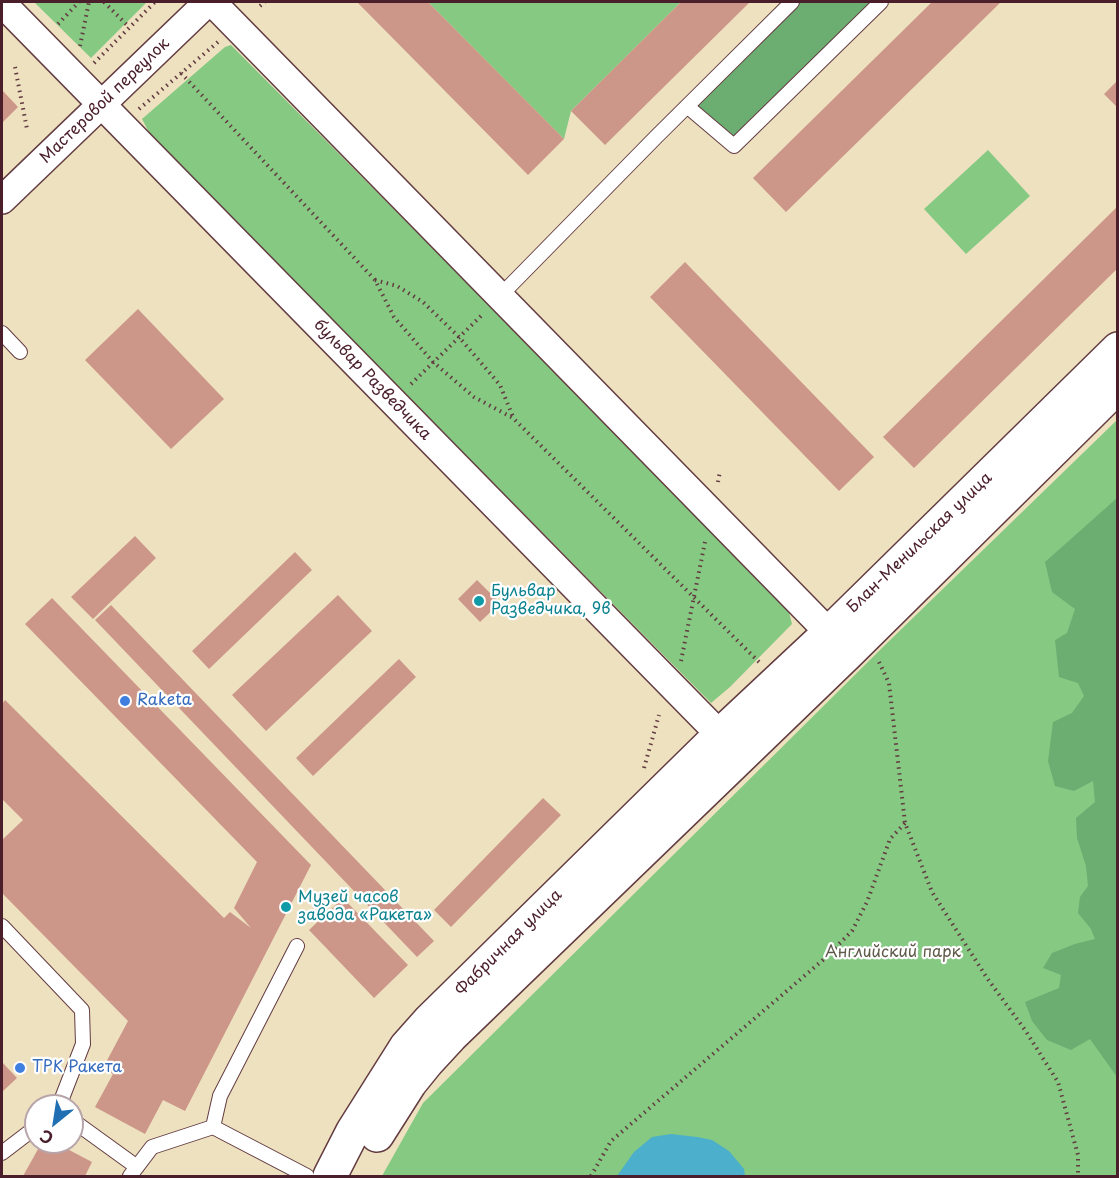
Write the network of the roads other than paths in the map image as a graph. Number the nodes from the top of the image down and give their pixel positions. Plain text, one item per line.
1 (210, 2) edge
2 (792, 2) edge
3 (881, 2) edge
4 (2, 3) edge
5 (101, 104) junction
6 (688, 106) junction
7 (2, 200) edge
8 (500, 296) junction
9 (2, 333) edge
10 (1118, 349) edge
11 (20, 352) dead end
12 (1118, 386) edge
13 (852, 648) junction
14 (731, 746) junction
15 (2, 926) edge
16 (297, 946) dead end
17 (64, 1094) edge
18 (213, 1127) junction
19 (84, 1130) edge
20 (24, 1136) edge
21 (2, 1153) edge
22 (134, 1172) edge
23 (307, 1176) edge
24 (330, 1176) edge
25 (355, 1176) edge

1 - 5 street, Мастеровой переулок
1 - 8 street
2 - 6 lane
3 - 6 lane
4 - 5 street, бульвар Разведчика
5 - 7 street, Мастеровой переулок
5 - 14 street, бульвар Разведчика
6 - 8 lane
8 - 13 street
9 - 11 lane
10 - 13 street, Блан-Менильская улица
12 - 13 street, Блан-Менильская улица
13 - 14 street, Блан-Менильская улица
14 - 24 street, Фабричная улица
14 - 25 street, Фабричная улица
15 - 17 lane
16 - 18 lane
18 - 22 lane
18 - 23 lane
19 - 22 lane
20 - 21 lane

